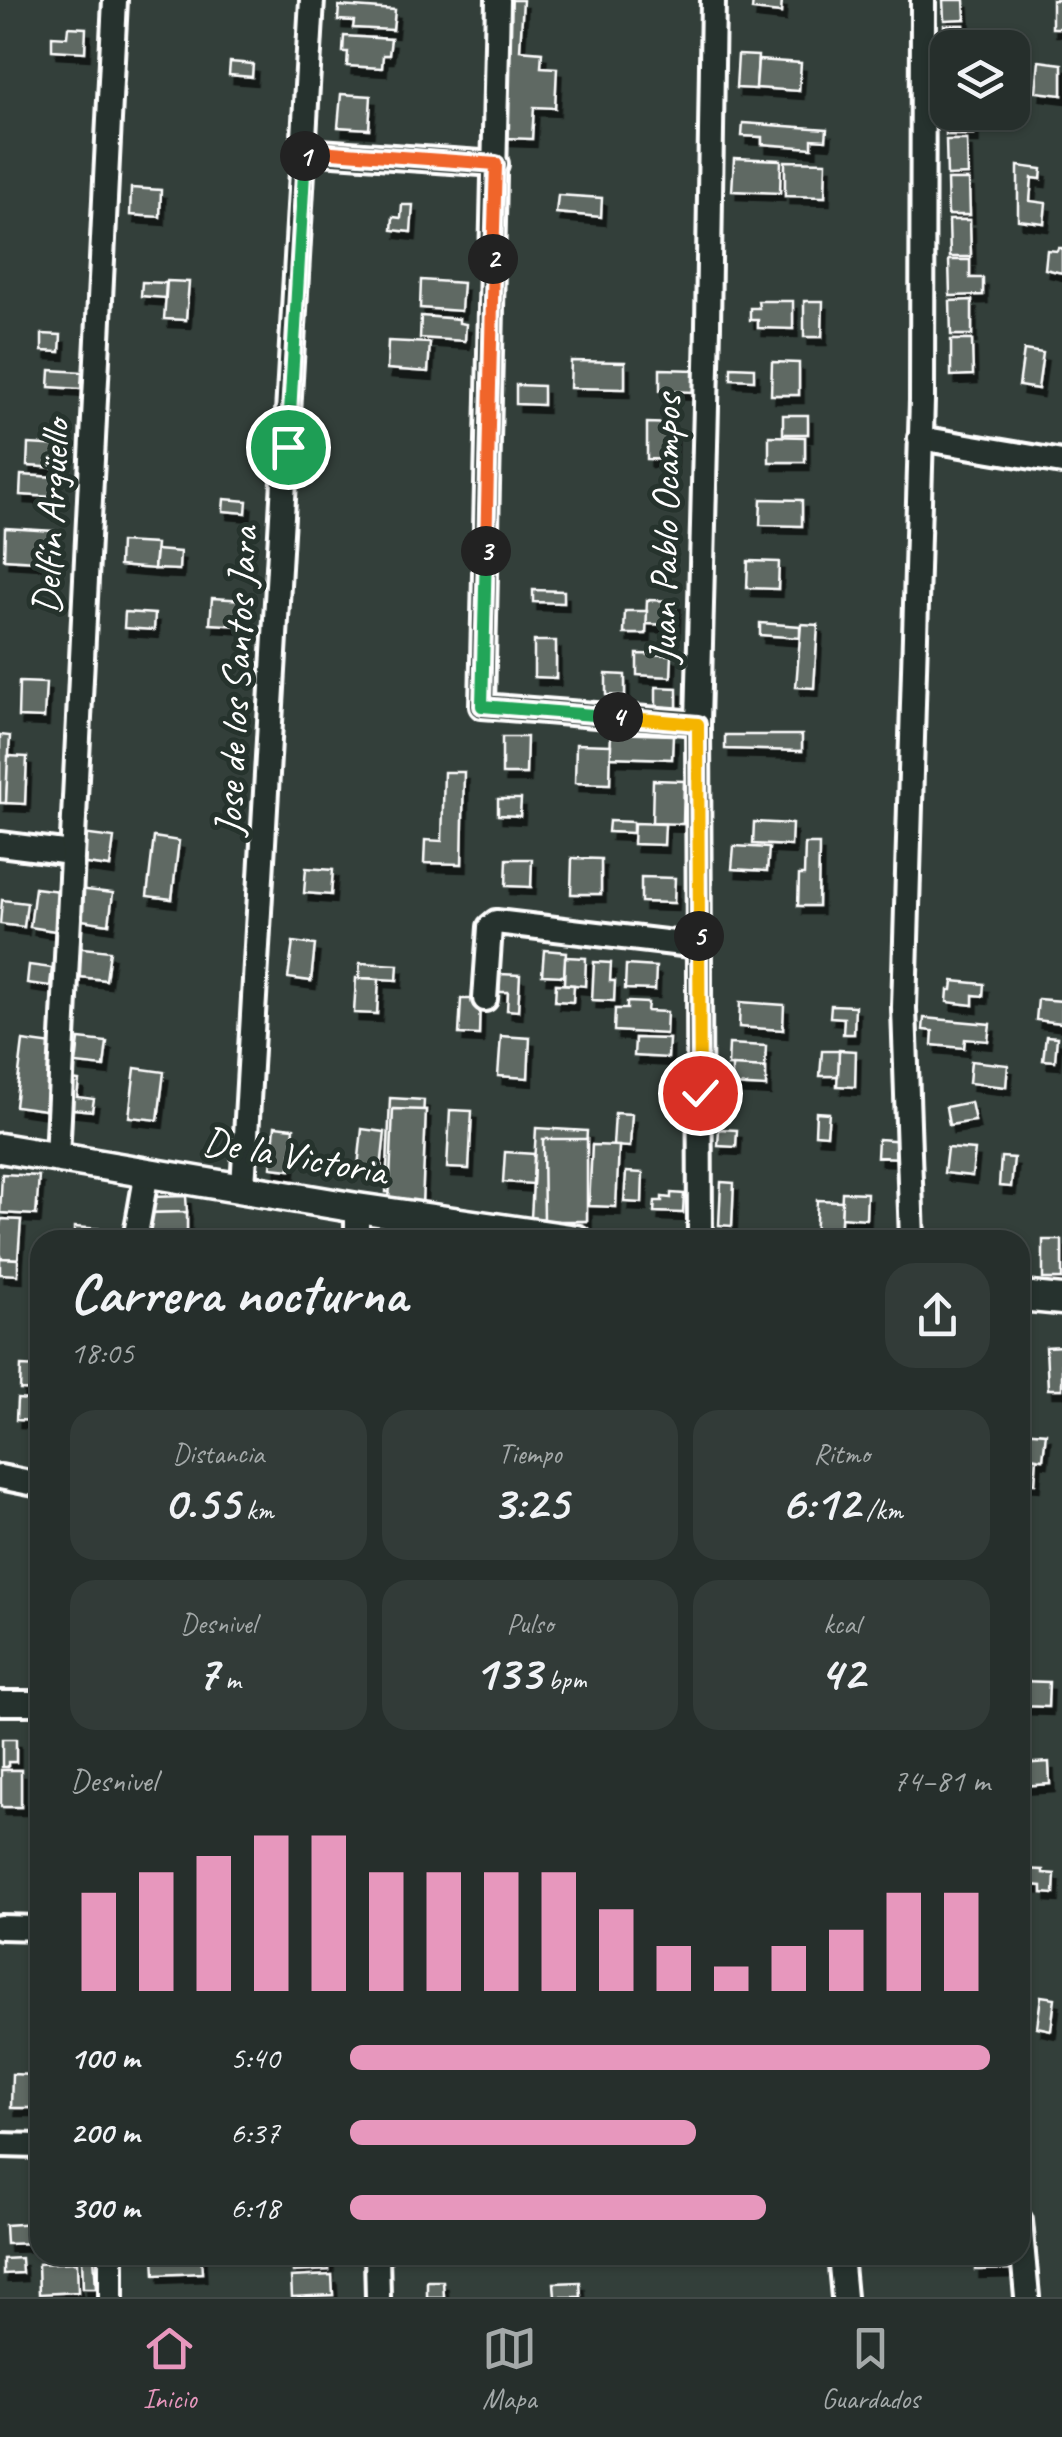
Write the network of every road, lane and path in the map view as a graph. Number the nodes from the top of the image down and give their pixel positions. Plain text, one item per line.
1 (115, 0) edge
2 (312, 0) edge
3 (498, 0) edge
4 (713, 0) edge
5 (924, 0) edge
6 (305, 150) junction
7 (496, 164) junction
8 (920, 438) junction
9 (1062, 462) edge
10 (698, 724) junction
11 (0, 844) edge
12 (71, 853) junction
13 (699, 946) junction
14 (485, 999) dead end
15 (0, 1148) edge
16 (57, 1157) junction
17 (147, 1172) junction
18 (243, 1188) junction
19 (357, 1208) junction
20 (137, 1230) edge
21 (357, 1230) edge
22 (508, 1230) edge
23 (700, 1230) edge
24 (912, 1230) edge
25 (1030, 1297) edge
26 (1062, 1300) edge
27 (0, 1477) edge
28 (30, 1482) edge
29 (30, 1702) edge
30 (0, 1703) edge
31 (0, 1927) edge
32 (30, 1928) edge
33 (0, 2145) edge
34 (30, 2146) edge
35 (111, 2265) edge
36 (377, 2265) edge
37 (841, 2265) edge
38 (1024, 2265) edge
39 (112, 2297) edge
40 (378, 2297) edge
41 (844, 2297) edge
42 (1027, 2297) edge

1 - 12 street, Delfín Argüello
2 - 6 street, Jose de los Santos Jara
3 - 7 street
4 - 10 street, Juan Pablo Ocampos
5 - 8 street
6 - 7 street
6 - 18 street, Jose de los Santos Jara
7 - 10 street
8 - 9 street
8 - 24 street
10 - 13 street, Juan Pablo Ocampos
11 - 12 street
12 - 16 street, Delfín Argüello
13 - 14 street
13 - 23 street, Juan Pablo Ocampos
15 - 16 main road, De la Victoria
16 - 17 main road, De la Victoria
17 - 18 main road, De la Victoria
17 - 20 street
18 - 19 main road, De la Victoria
19 - 21 street
19 - 22 main road, De la Victoria
25 - 26 main road
27 - 28 street
29 - 30 street
31 - 32 street
33 - 34 street
35 - 39 street
36 - 40 street
37 - 41 street
38 - 42 street

